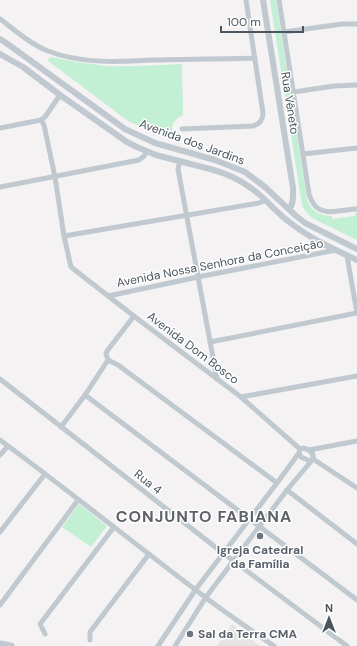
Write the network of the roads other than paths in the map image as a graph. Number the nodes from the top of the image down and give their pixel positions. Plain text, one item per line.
1 (246, 0) edge
2 (263, 0) edge
3 (279, 0) edge
4 (0, 19) edge
5 (357, 24) edge
6 (284, 32) junction
7 (0, 40) edge
8 (0, 54) edge
9 (255, 58) junction
10 (30, 60) junction
11 (23, 67) junction
12 (357, 85) edge
13 (294, 92) junction
14 (60, 95) junction
15 (41, 120) junction
16 (0, 128) edge
17 (182, 129) dead end
18 (357, 148) edge
19 (147, 152) junction
20 (303, 154) junction
21 (180, 161) junction
22 (221, 162) junction
23 (219, 171) junction
24 (55, 177) junction
25 (0, 187) edge
26 (265, 201) junction
27 (289, 209) junction
28 (357, 209) edge
29 (187, 215) junction
30 (64, 236) junction
31 (357, 249) edge
32 (337, 250) junction
33 (347, 256) junction
34 (357, 260) edge
35 (198, 276) junction
36 (108, 296) junction
37 (357, 313) edge
38 (134, 316) junction
39 (210, 342) junction
40 (108, 360) junction
41 (357, 376) edge
42 (0, 379) edge
43 (217, 379) junction
44 (85, 395) junction
45 (241, 397) junction
46 (61, 427) junction
47 (0, 440) edge
48 (357, 441) edge
49 (8, 446) junction
50 (309, 450) junction
51 (299, 451) junction
52 (0, 455) edge
53 (312, 460) junction
54 (45, 474) junction
55 (277, 483) junction
56 (357, 488) edge
57 (287, 490) junction
58 (78, 500) junction
59 (250, 519) junction
60 (260, 526) junction
61 (114, 527) junction
62 (0, 532) edge
63 (357, 544) edge
64 (223, 553) junction
65 (149, 554) junction
66 (234, 560) junction
67 (196, 589) junction
68 (206, 598) junction
69 (357, 600) edge
70 (0, 606) edge
71 (45, 634) dead end
72 (90, 640) dead end
73 (0, 644) edge
74 (11, 646) edge
75 (158, 646) edge
76 (175, 646) edge
77 (274, 646) edge
78 (347, 646) edge

1 - 9 street
2 - 27 street, Rua Vêneto
3 - 6 street
4 - 9 street
5 - 6 street
6 - 13 street
7 - 10 street, Avenida dos Jardins
8 - 11 street, Avenida dos Jardins
9 - 17 street
10 - 11 street
10 - 22 street, Avenida dos Jardins
11 - 14 street, Avenida dos Jardins
12 - 13 street
13 - 20 street
14 - 15 street
14 - 19 street, Avenida dos Jardins
15 - 16 street
15 - 24 street
18 - 20 street
19 - 21 street, Avenida dos Jardins
19 - 24 street
20 - 28 street
21 - 23 street, Avenida dos Jardins
21 - 29 street
22 - 23 street
22 - 27 street, Avenida dos Jardins
23 - 26 street, Avenida dos Jardins
24 - 25 street
24 - 30 street
26 - 29 street
26 - 32 street, Avenida dos Jardins
27 - 31 street, Avenida dos Jardins
29 - 30 street
29 - 35 street
30 - 36 street, Avenida Dom Bosco
32 - 33 street, Avenida dos Jardins
32 - 35 street, Avenida Nossa Senhora da Conceição
33 - 34 street, Avenida dos Jardins
33 - 37 street
35 - 36 street, Avenida Nossa Senhora da Conceição
35 - 39 street
36 - 38 street, Avenida Dom Bosco
37 - 39 street
38 - 40 street
38 - 43 street, Avenida Dom Bosco
39 - 43 street
40 - 44 street
40 - 55 street
41 - 45 street
42 - 46 street, Rua 4
43 - 45 street, Avenida Dom Bosco
44 - 46 street
44 - 59 street
45 - 51 street, Avenida Dom Bosco
46 - 64 street, Rua 4
47 - 49 street
48 - 50 street
49 - 52 street
49 - 54 street
50 - 51 street
50 - 53 street
51 - 53 street, Avenida Dom Bosco
51 - 55 street
53 - 56 street, Avenida Dom Bosco
53 - 57 street
54 - 58 street
54 - 62 street
55 - 59 street
57 - 60 street
57 - 63 street
58 - 61 street
58 - 70 street
59 - 60 street
59 - 64 street
60 - 66 street
60 - 69 street
61 - 65 street
61 - 71 street
64 - 66 street, Rua 4
64 - 67 street
65 - 67 street
65 - 72 street
66 - 68 street
66 - 78 street, Rua 4
67 - 68 street
67 - 75 street
68 - 76 street
68 - 77 street
73 - 74 main road

